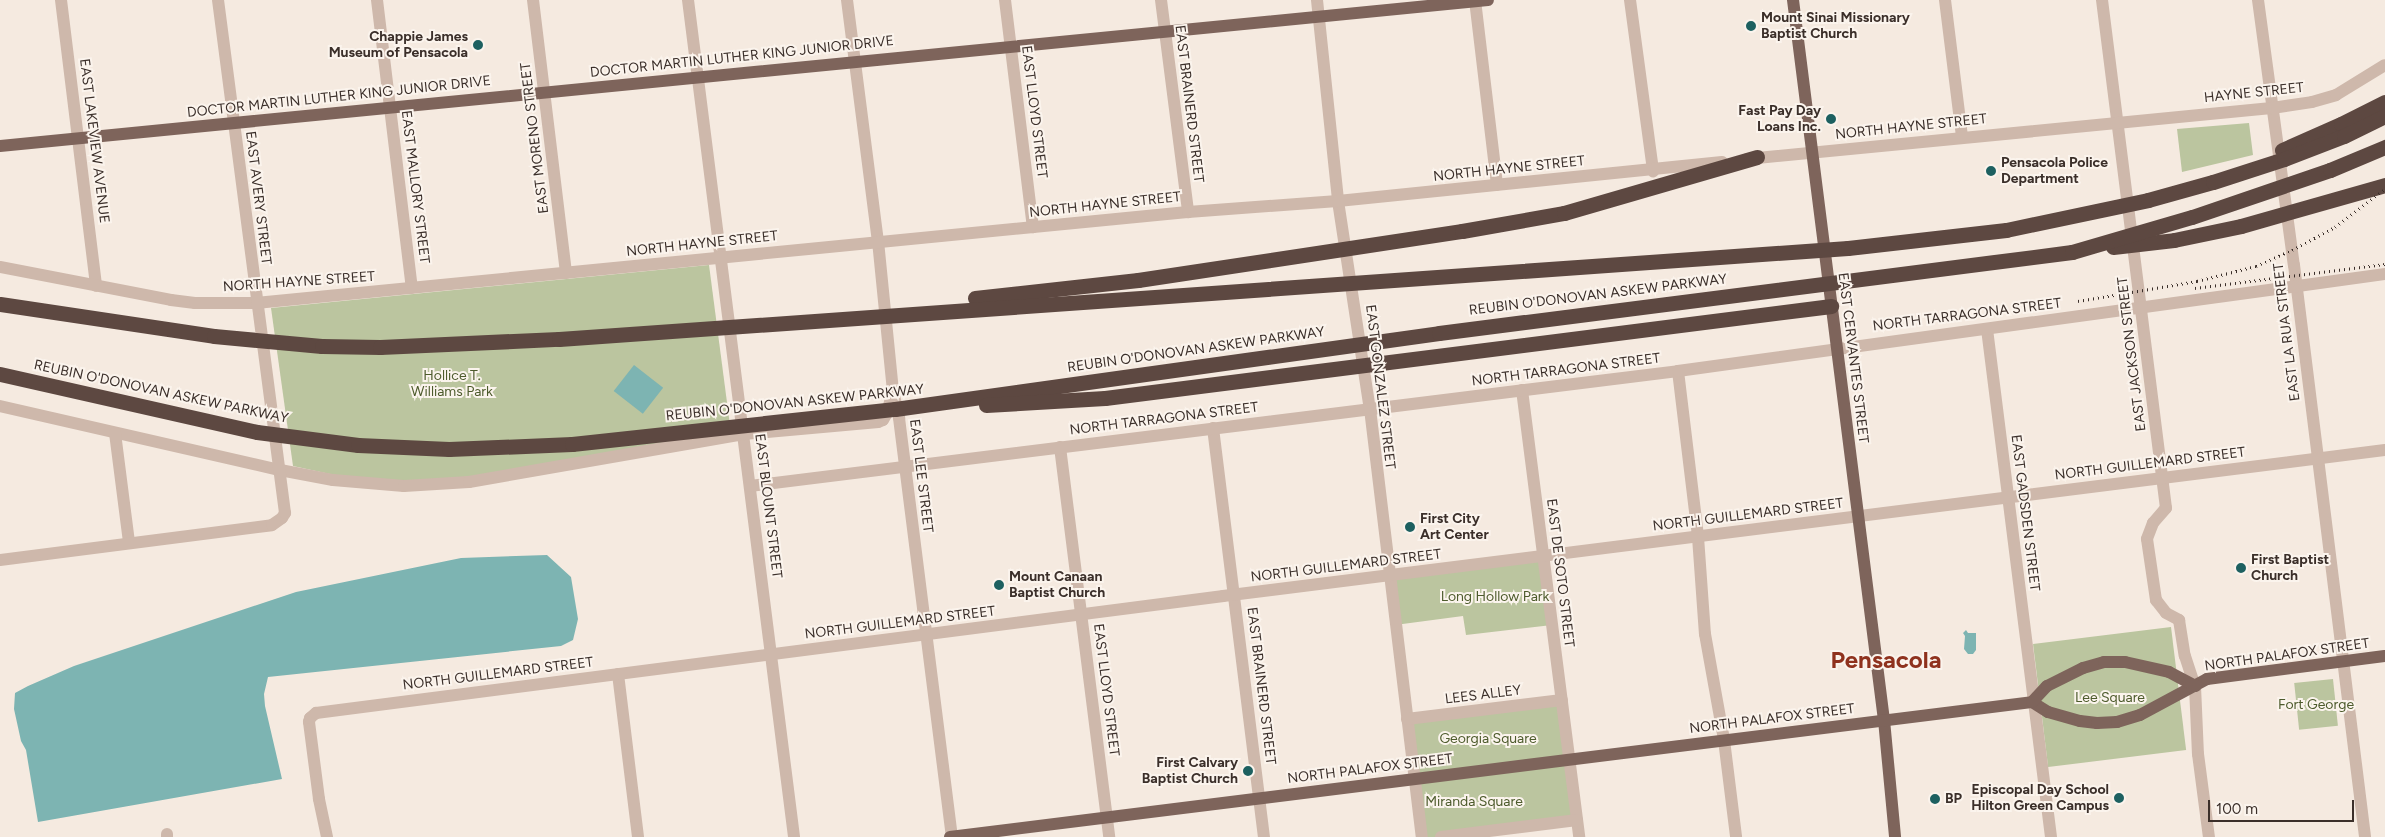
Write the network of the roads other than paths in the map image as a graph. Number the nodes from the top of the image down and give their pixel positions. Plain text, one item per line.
1 (61, 0) edge
2 (218, 0) edge
3 (377, 0) edge
4 (532, 0) edge
5 (688, 0) edge
6 (848, 0) edge
7 (1005, 0) edge
8 (1161, 0) edge
9 (1316, 0) edge
10 (1479, 0) edge
11 (1630, 0) edge
12 (1793, 0) edge
13 (1945, 0) edge
14 (2102, 0) edge
15 (2258, 0) edge
16 (1318, 16) junction
17 (1165, 32) junction
18 (1011, 46) junction
19 (855, 61) junction
20 (2385, 66) edge
21 (698, 76) junction
22 (545, 91) junction
23 (2385, 102) edge
24 (390, 107) junction
25 (2272, 108) junction
26 (2385, 116) edge
27 (233, 122) junction
28 (2118, 122) junction
29 (1962, 137) junction
30 (78, 138) junction
31 (0, 146) edge
32 (2385, 147) edge
33 (1812, 152) junction
34 (1757, 157) junction
35 (1653, 171) junction
36 (2213, 182) junction
37 (1497, 185) junction
38 (2385, 186) edge
39 (1338, 201) junction
40 (1188, 212) junction
41 (1033, 227) junction
42 (878, 241) junction
43 (2072, 252) junction
44 (721, 258) junction
45 (0, 267) edge
46 (566, 273) junction
47 (2385, 274) edge
48 (96, 286) junction
49 (2296, 286) junction
50 (412, 288) junction
51 (256, 303) junction
52 (0, 304) edge
53 (1831, 306) junction
54 (2140, 307) junction
55 (805, 320) junction
56 (1987, 329) junction
57 (1678, 370) junction
58 (0, 374) edge
59 (1522, 390) junction
60 (893, 391) junction
61 (0, 406) edge
62 (895, 409) junction
63 (1370, 409) junction
64 (1213, 428) junction
65 (115, 433) junction
66 (744, 434) junction
67 (1060, 447) junction
68 (2385, 450) edge
69 (2318, 458) junction
70 (905, 467) junction
71 (280, 470) junction
72 (2162, 478) junction
73 (750, 486) junction
74 (2008, 498) junction
75 (1698, 537) junction
76 (129, 543) junction
77 (1543, 556) junction
78 (0, 560) edge
79 (1389, 576) junction
80 (1234, 595) junction
81 (1081, 614) junction
82 (926, 634) junction
83 (771, 654) junction
84 (2385, 656) edge
85 (2343, 661) junction
86 (618, 674) junction
87 (2195, 686) junction
88 (1562, 700) junction
89 (2032, 702) junction
90 (1407, 719) junction
91 (1884, 720) junction
92 (1724, 740) junction
93 (1569, 759) junction
94 (1415, 779) junction
95 (1260, 798) junction
96 (1107, 818) junction
97 (1577, 820) junction
98 (326, 837) edge
99 (638, 837) edge
100 (794, 837) edge
101 (951, 837) edge
102 (1109, 837) edge
103 (1264, 837) edge
104 (1422, 837) edge
105 (1441, 837) edge
106 (1579, 837) edge
107 (1736, 837) edge
108 (1895, 837) edge
109 (2051, 837) edge
110 (2208, 837) edge
111 (2365, 837) edge

1 - 30 street, EAST LAKEVIEW AVENUE
2 - 27 street, EAST AVERY STREET
3 - 24 street, EAST MALLORY STREET
4 - 22 street, EAST MORENO STREET
5 - 21 street, EAST BLOUNT STREET
6 - 19 street, EAST LEE STREET
7 - 18 street, EAST LLOYD STREET
8 - 17 street, EAST BRAINERD STREET
9 - 16 street, EAST GONZALEZ STREET
10 - 16 main road, DOCTOR MARTIN LUTHER KING JUNIOR DRIVE
10 - 37 street
11 - 35 street
12 - 33 main road, EAST CERVANTES STREET
13 - 29 street
14 - 28 street, EAST JACKSON STREET
15 - 25 street, EAST LA RUA STREET
16 - 17 main road, DOCTOR MARTIN LUTHER KING JUNIOR DRIVE
16 - 39 street, EAST GONZALEZ STREET
17 - 18 main road, DOCTOR MARTIN LUTHER KING JUNIOR DRIVE
17 - 40 street, EAST BRAINERD STREET
18 - 19 main road, DOCTOR MARTIN LUTHER KING JUNIOR DRIVE
18 - 41 street, EAST LLOYD STREET
19 - 21 main road, DOCTOR MARTIN LUTHER KING JUNIOR DRIVE
19 - 42 street, EAST LEE STREET
20 - 25 street, HAYNE STREET
21 - 22 main road, DOCTOR MARTIN LUTHER KING JUNIOR DRIVE
21 - 44 street, EAST BLOUNT STREET
22 - 24 main road, DOCTOR MARTIN LUTHER KING JUNIOR DRIVE
22 - 46 street, EAST MORENO STREET
23 - 36 highway
24 - 27 main road, DOCTOR MARTIN LUTHER KING JUNIOR DRIVE
24 - 50 street, EAST MALLORY STREET
25 - 28 street, HAYNE STREET
25 - 49 street, EAST LA RUA STREET
26 - 36 highway
27 - 30 main road, DOCTOR MARTIN LUTHER KING JUNIOR DRIVE
27 - 51 street, EAST AVERY STREET
28 - 29 street, NORTH HAYNE STREET
28 - 54 street, EAST JACKSON STREET
29 - 33 street, NORTH HAYNE STREET
30 - 31 main road, DOCTOR MARTIN LUTHER KING JUNIOR DRIVE
30 - 48 street, EAST LAKEVIEW AVENUE
32 - 43 highway, REUBIN O'DONOVAN ASKEW PARKWAY
33 - 34 street, NORTH HAYNE STREET
33 - 53 main road, EAST CERVANTES STREET
34 - 35 street, NORTH HAYNE STREET
34 - 55 highway
35 - 37 street, NORTH HAYNE STREET
36 - 55 highway, REUBIN O'DONOVAN ASKEW PARKWAY
37 - 39 street, NORTH HAYNE STREET
38 - 43 highway
39 - 40 street, NORTH HAYNE STREET
39 - 63 street, EAST GONZALEZ STREET
40 - 41 street, NORTH HAYNE STREET
41 - 42 street, NORTH HAYNE STREET
42 - 44 street, NORTH HAYNE STREET
42 - 60 street, EAST LEE STREET
43 - 62 highway, REUBIN O'DONOVAN ASKEW PARKWAY
44 - 46 street, NORTH HAYNE STREET
44 - 66 street, EAST BLOUNT STREET
45 - 48 street
46 - 50 street, NORTH HAYNE STREET
47 - 49 street, NORTH TARRAGONA STREET
48 - 51 street, NORTH HAYNE STREET
49 - 54 street, NORTH TARRAGONA STREET
49 - 69 street, EAST LA RUA STREET
50 - 51 street, NORTH HAYNE STREET
51 - 71 street, EAST AVERY STREET
52 - 55 highway, REUBIN O'DONOVAN ASKEW PARKWAY
53 - 62 highway
53 - 91 main road, EAST CERVANTES STREET
54 - 56 street, NORTH TARRAGONA STREET
54 - 72 street, EAST JACKSON STREET
56 - 57 street, NORTH TARRAGONA STREET
56 - 74 street, EAST GADSDEN STREET
57 - 59 street, NORTH TARRAGONA STREET
57 - 75 street
58 - 62 highway, REUBIN O'DONOVAN ASKEW PARKWAY
59 - 63 street, NORTH TARRAGONA STREET
59 - 77 street, EAST DE SOTO STREET
60 - 66 street
60 - 70 street, EAST LEE STREET
61 - 65 street
63 - 64 street, NORTH TARRAGONA STREET
63 - 79 street, EAST GONZALEZ STREET
64 - 67 street, NORTH TARRAGONA STREET
64 - 80 street, EAST BRAINERD STREET
65 - 71 street
65 - 76 street
66 - 71 street
66 - 73 street, EAST BLOUNT STREET
67 - 70 street, NORTH TARRAGONA STREET
67 - 81 street, EAST LLOYD STREET
68 - 69 street, NORTH GUILLEMARD STREET
69 - 72 street, NORTH GUILLEMARD STREET
69 - 85 street, EAST LA RUA STREET
70 - 73 street, NORTH TARRAGONA STREET
70 - 82 street, EAST LEE STREET
71 - 76 street, EAST AVERY STREET
72 - 74 street, NORTH GUILLEMARD STREET
72 - 87 street, EAST JACKSON STREET
73 - 83 street, EAST BLOUNT STREET
74 - 75 street, NORTH GUILLEMARD STREET
74 - 89 street, EAST GADSDEN STREET
75 - 77 street, NORTH GUILLEMARD STREET
75 - 92 street
76 - 78 street
77 - 79 street, NORTH GUILLEMARD STREET
77 - 88 street, EAST DE SOTO STREET
79 - 80 street, NORTH GUILLEMARD STREET
79 - 90 street, EAST GONZALEZ STREET
80 - 81 street, NORTH GUILLEMARD STREET
80 - 95 street, EAST BRAINERD STREET
81 - 82 street, NORTH GUILLEMARD STREET
81 - 96 street, EAST LLOYD STREET
82 - 83 street, NORTH GUILLEMARD STREET
82 - 101 street, EAST LEE STREET
83 - 86 street, NORTH GUILLEMARD STREET
83 - 100 street, EAST BLOUNT STREET
84 - 85 main road, NORTH PALAFOX STREET
85 - 87 main road, NORTH PALAFOX STREET
85 - 111 street, EAST LA RUA STREET
86 - 98 street, NORTH GUILLEMARD STREET
86 - 99 street
87 - 89 main road, NORTH PALAFOX STREET
87 - 89 main road, NORTH PALAFOX STREET
87 - 110 street
88 - 90 street, LEES ALLEY
88 - 93 street, EAST DE SOTO STREET
89 - 91 main road, NORTH PALAFOX STREET
89 - 109 street, EAST GADSDEN STREET
90 - 94 street, EAST GONZALEZ STREET
91 - 92 main road, NORTH PALAFOX STREET
91 - 108 main road, EAST CERVANTES STREET
92 - 93 main road, NORTH PALAFOX STREET
92 - 107 street
93 - 94 main road, NORTH PALAFOX STREET
93 - 97 street, EAST DE SOTO STREET
94 - 95 main road, NORTH PALAFOX STREET
94 - 104 street, EAST GONZALEZ STREET
95 - 96 main road, NORTH PALAFOX STREET
95 - 103 street, EAST BRAINERD STREET
96 - 101 main road, NORTH PALAFOX STREET
96 - 102 street, EAST LLOYD STREET
97 - 105 street
97 - 106 street, EAST DE SOTO STREET

